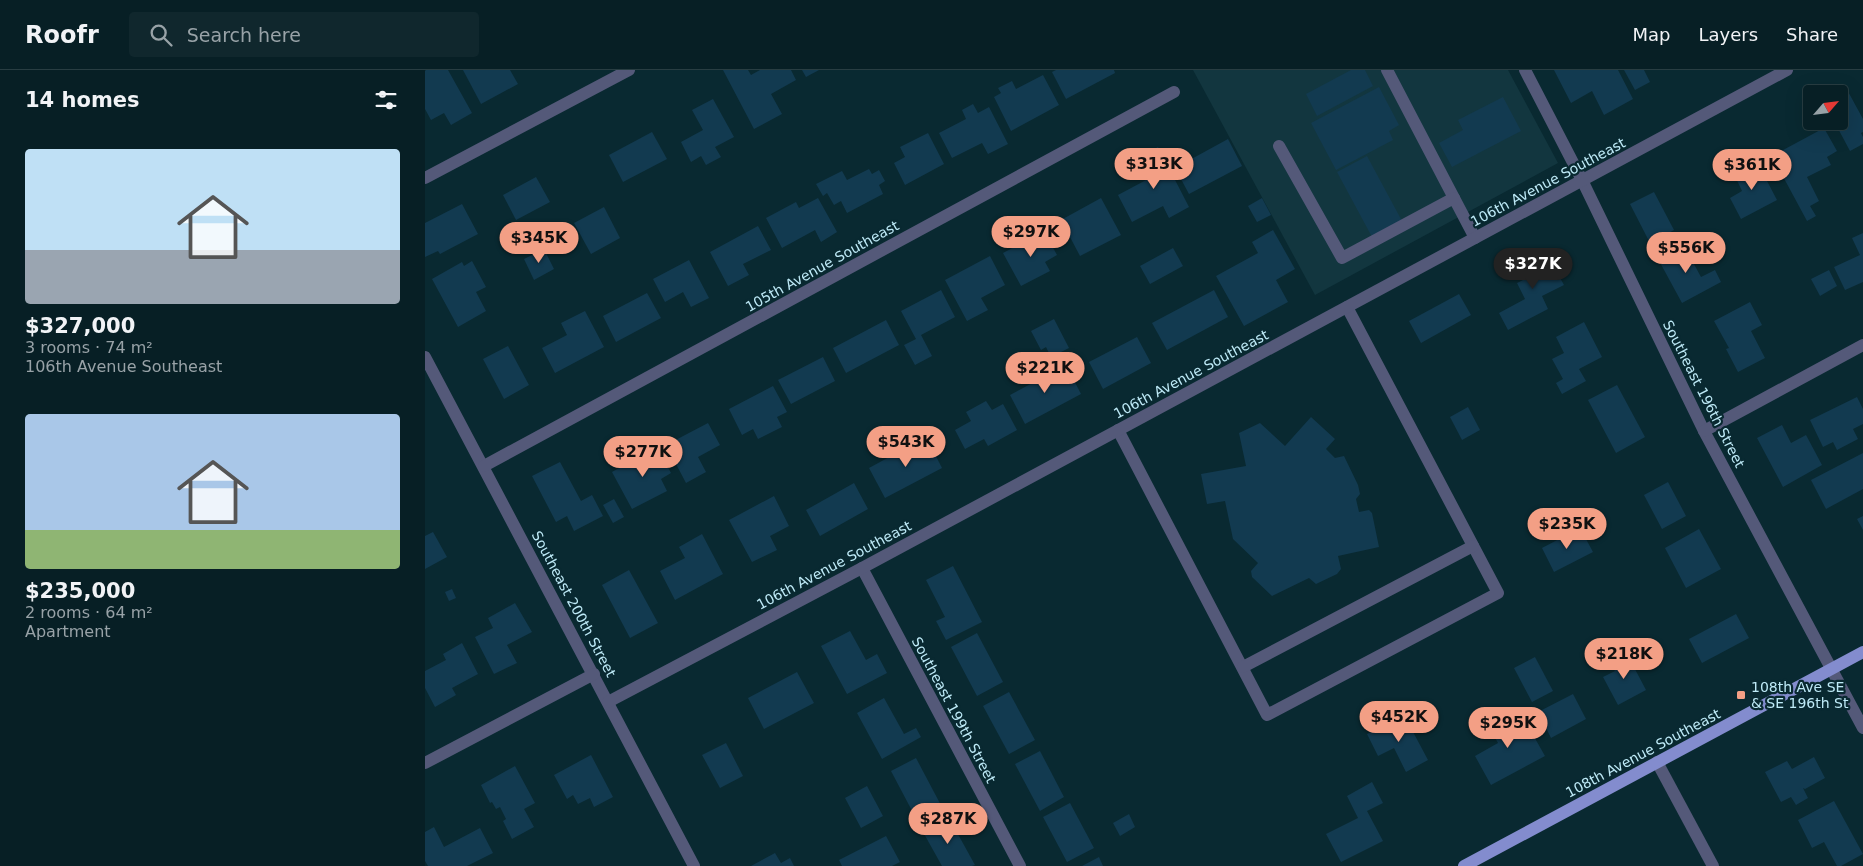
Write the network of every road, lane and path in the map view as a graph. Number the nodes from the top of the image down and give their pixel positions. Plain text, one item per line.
1 (629, 70) edge
2 (1387, 70) edge
3 (1525, 70) edge
4 (1787, 70) edge
5 (1174, 92) dead end
6 (1279, 146) dead end
7 (425, 178) edge
8 (1582, 180) junction
9 (1454, 198) junction
10 (1475, 238) junction
11 (1347, 306) junction
12 (1863, 345) edge
13 (425, 357) edge
14 (1118, 430) junction
15 (1704, 431) junction
16 (484, 466) junction
17 (1473, 546) junction
18 (862, 568) junction
19 (1863, 652) edge
20 (1243, 668) junction
21 (1831, 668) junction
22 (594, 674) junction
23 (608, 702) junction
24 (1863, 728) edge
25 (1657, 762) junction
26 (425, 763) edge
27 (694, 866) edge
28 (1020, 866) edge
29 (1464, 866) edge
30 (1713, 866) edge

1 - 7 street
2 - 9 street
3 - 8 street, Southeast 196th Street
4 - 8 street, 106th Avenue Southeast
5 - 16 street, 105th Avenue Southeast
6 - 9 street
8 - 10 street, 106th Avenue Southeast
8 - 15 street, Southeast 196th Street
9 - 10 street
10 - 11 street, 106th Avenue Southeast
11 - 14 street, 106th Avenue Southeast
11 - 17 street
12 - 15 street
13 - 16 street, Southeast 200th Street
14 - 18 street, 106th Avenue Southeast
14 - 20 street
15 - 21 street, Southeast 196th Street
16 - 22 street, Southeast 200th Street
17 - 20 street
17 - 20 street
18 - 23 street, 106th Avenue Southeast
18 - 28 street, Southeast 199th Street
19 - 21 main road, 108th Avenue Southeast
21 - 24 street, Southeast 196th Street
21 - 25 main road, 108th Avenue Southeast
22 - 23 street, Southeast 200th Street
22 - 26 street
23 - 27 street, Southeast 200th Street
25 - 29 main road, 108th Avenue Southeast
25 - 30 street

